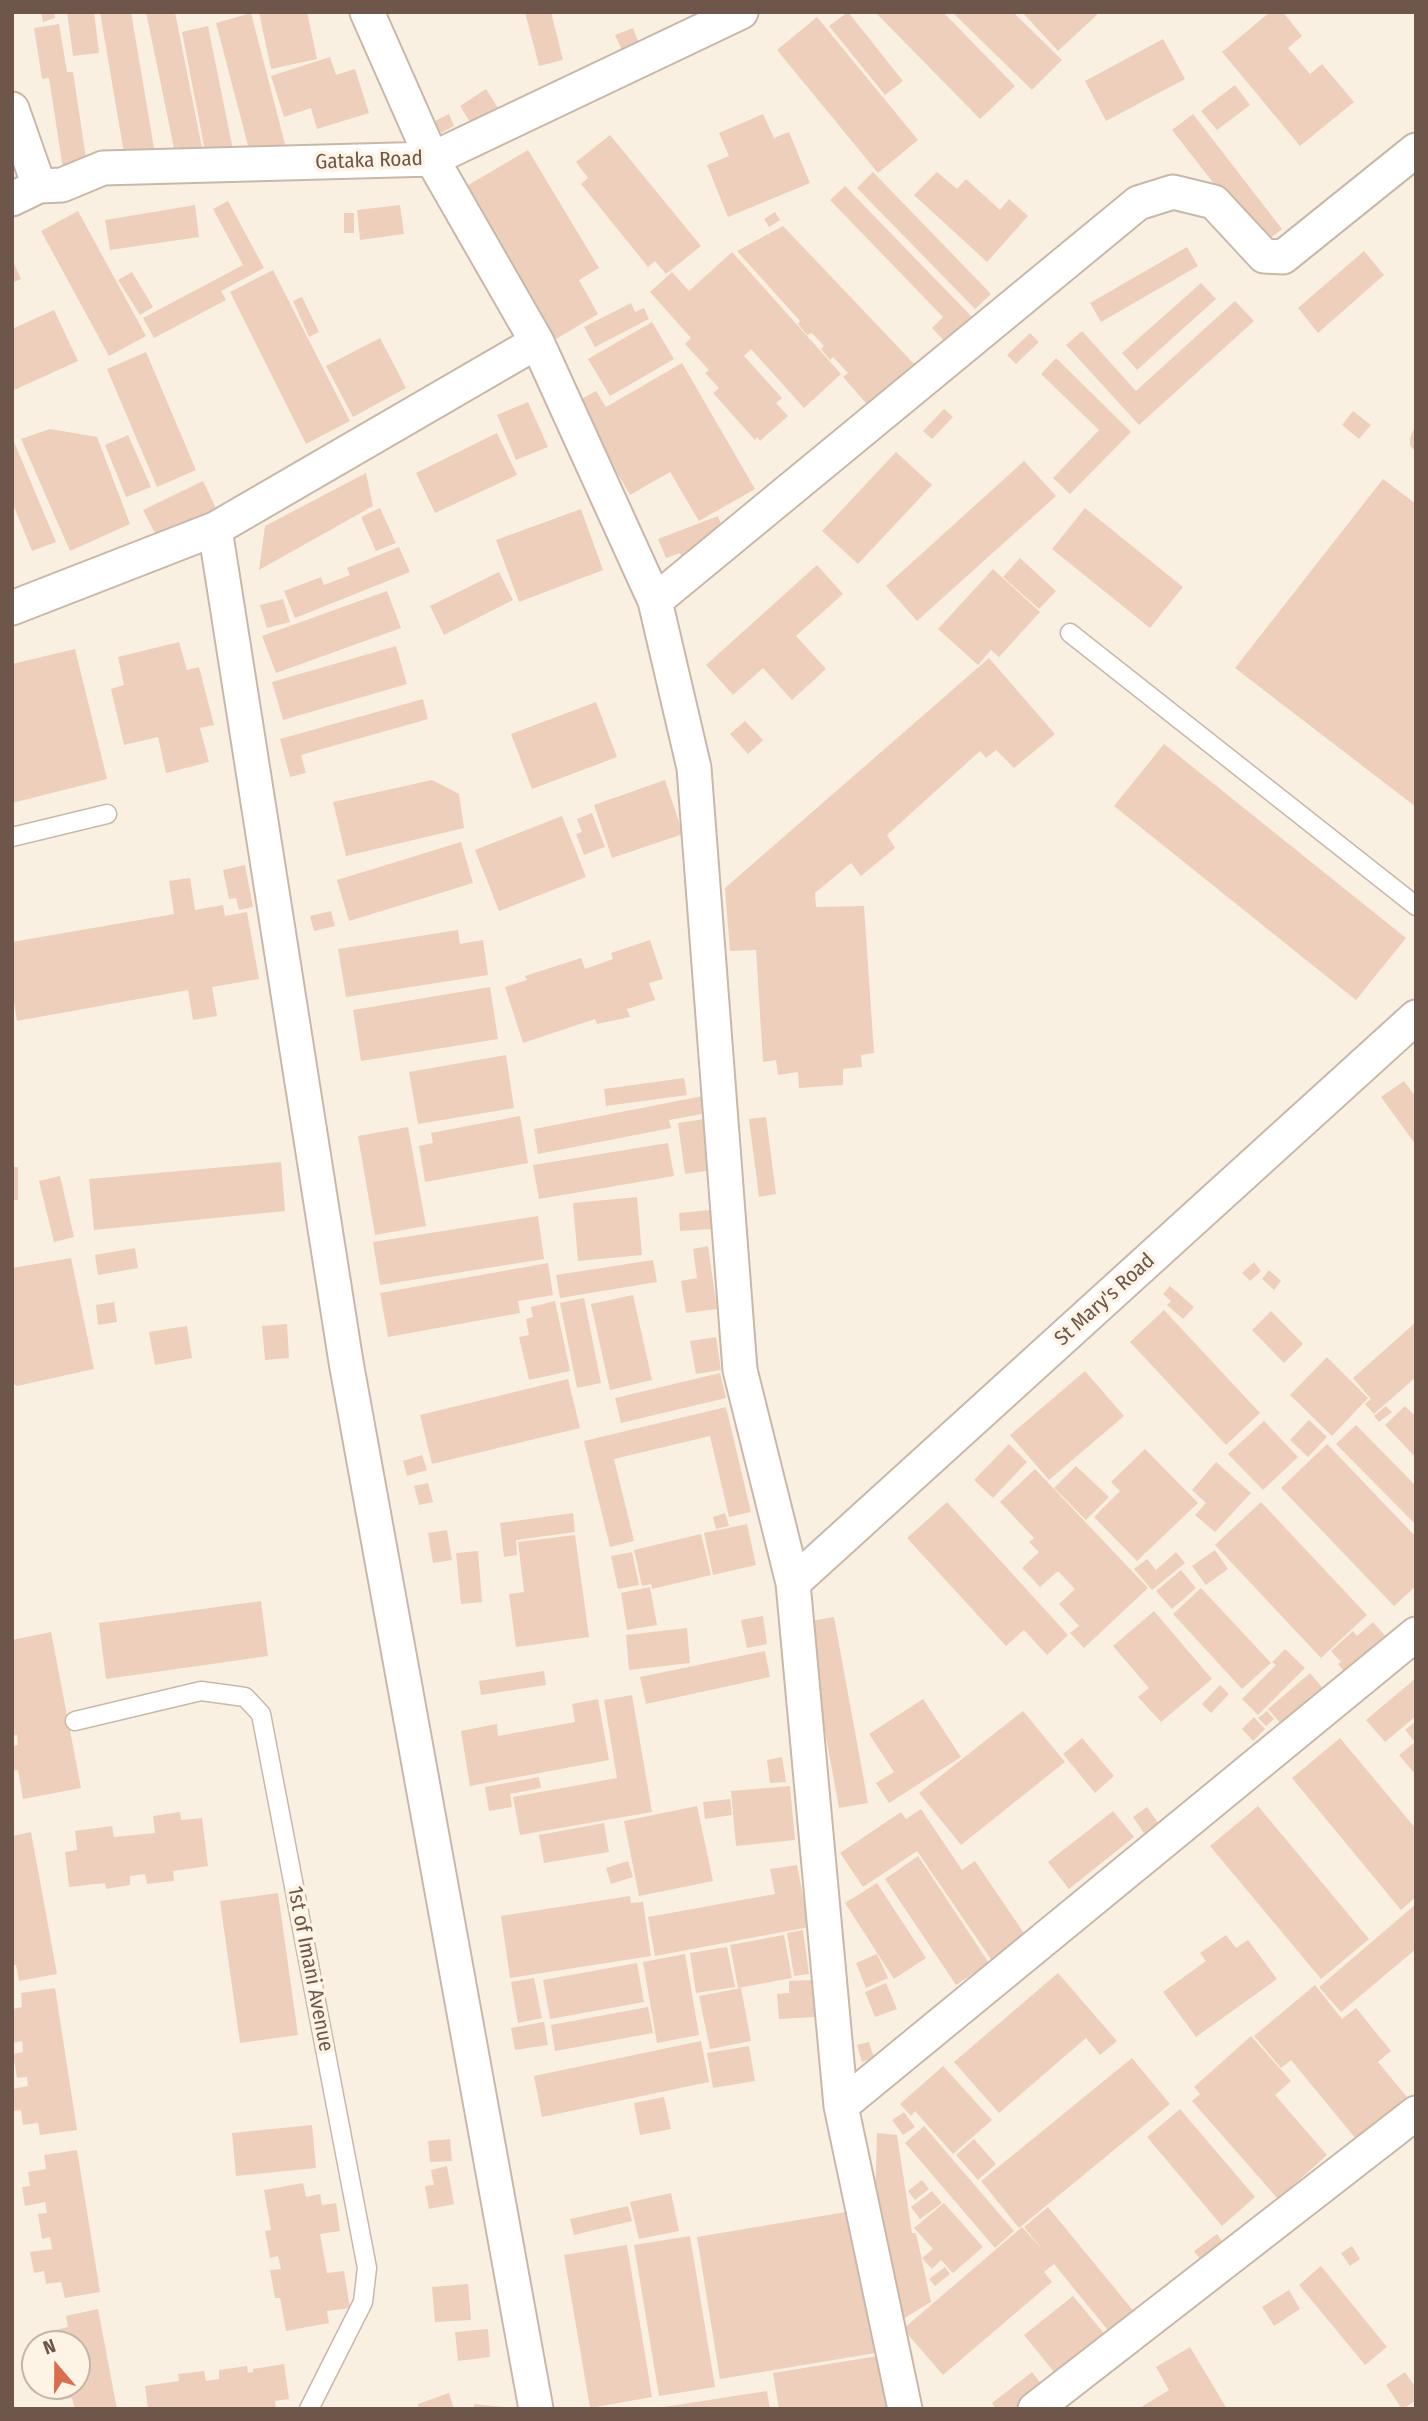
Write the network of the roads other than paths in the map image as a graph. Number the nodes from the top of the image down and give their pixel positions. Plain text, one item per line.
1 (367, 12) edge
2 (741, 12) edge
3 (12, 109) edge
4 (1416, 150) edge
5 (432, 159) junction
6 (26, 192) edge
7 (537, 341) junction
8 (215, 529) junction
9 (655, 601) junction
10 (12, 608) edge
11 (1070, 632) dead end
12 (107, 814) dead end
13 (12, 837) edge
14 (1416, 906) edge
15 (1414, 1022) edge
16 (793, 1583) junction
17 (1416, 1634) edge
18 (75, 1721) dead end
19 (841, 2106) junction
20 (1416, 2113) edge
21 (309, 2409) edge
22 (536, 2409) edge
23 (905, 2409) edge
24 (1035, 2409) edge

1 - 5 street
2 - 5 street, Gataka Road
3 - 6 street
4 - 9 street
5 - 6 street, Gataka Road
5 - 7 street
7 - 8 street
7 - 9 street
8 - 10 street
8 - 22 street
9 - 16 street
11 - 14 lane
12 - 13 lane
15 - 16 street, St Mary's Road
16 - 19 street
17 - 19 street
18 - 21 lane, 1st of Imani Avenue
19 - 23 street
20 - 24 street

